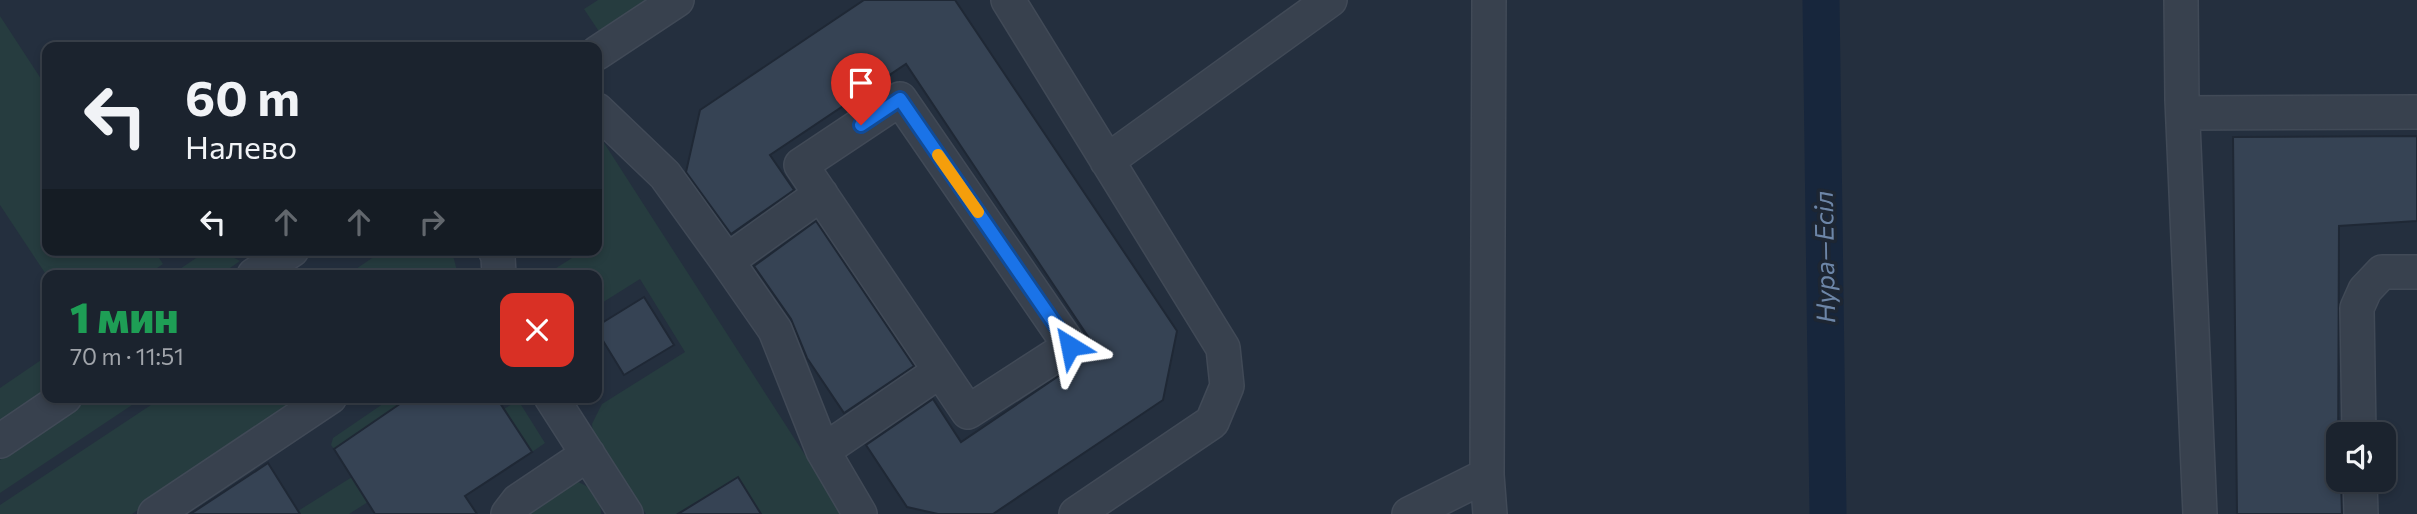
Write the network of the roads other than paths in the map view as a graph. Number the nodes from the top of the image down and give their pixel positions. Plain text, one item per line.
1 (677, 0) edge
2 (1008, 0) edge
3 (1330, 0) edge
4 (1489, 0) edge
5 (2181, 0) edge
6 (602, 49) edge
7 (2417, 112) edge
8 (2183, 113) junction
9 (602, 115) edge
10 (1107, 161) junction
11 (821, 194) junction
12 (283, 256) edge
13 (727, 261) junction
14 (262, 270) edge
15 (2417, 272) edge
16 (940, 370) junction
17 (56, 403) edge
18 (321, 403) edge
19 (555, 403) edge
20 (2359, 422) edge
21 (0, 441) edge
22 (823, 451) junction
23 (588, 454) junction
24 (1487, 475) junction
25 (2360, 492) edge
26 (155, 514) edge
27 (509, 514) edge
28 (626, 514) edge
29 (860, 514) edge
30 (1076, 514) edge
31 (1409, 514) edge
32 (1490, 514) edge
33 (2200, 514) edge
34 (2361, 514) edge

1 - 6 street
2 - 10 street
3 - 10 street
4 - 24 street
5 - 8 street
7 - 8 street
8 - 33 street
9 - 13 street
10 - 30 street
11 - 13 street
11 - 16 street
11 - 16 street
12 - 14 street
13 - 22 street
15 - 20 street
16 - 22 street
17 - 21 street
18 - 26 street
19 - 23 street
22 - 29 street
23 - 27 street
23 - 28 street
24 - 31 street
24 - 32 street
25 - 34 street

